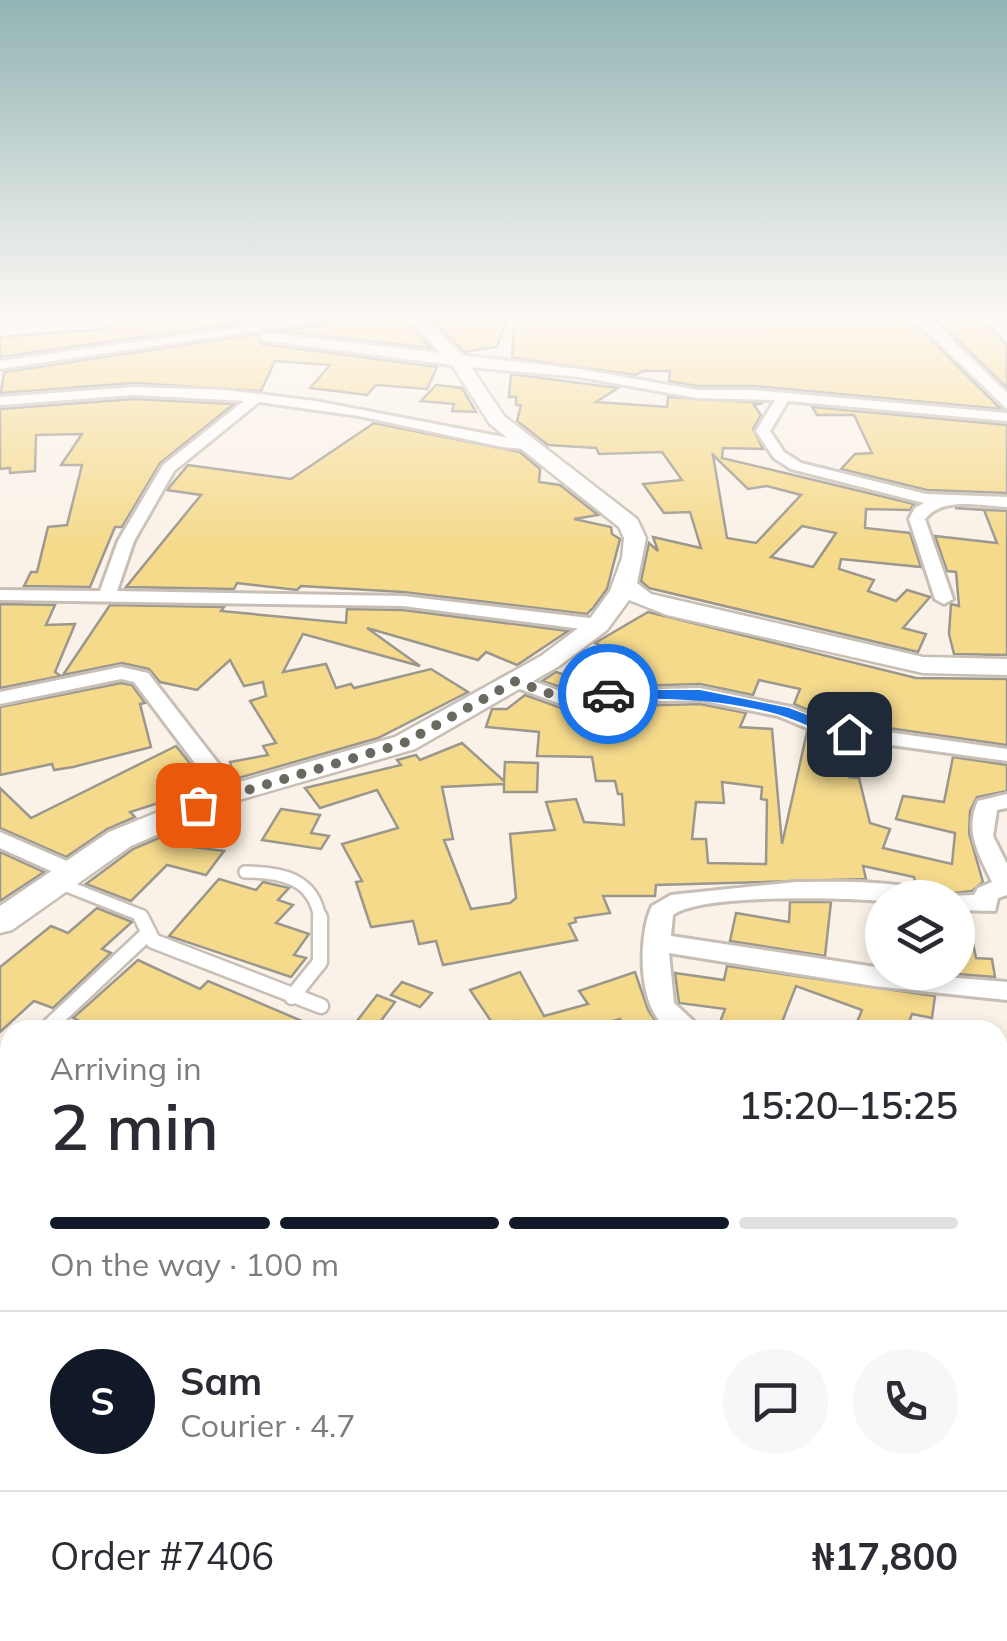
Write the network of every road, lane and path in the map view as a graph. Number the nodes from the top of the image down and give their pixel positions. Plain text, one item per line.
1 (31, 392) edge
2 (214, 392) edge
3 (478, 392) edge
4 (684, 392) edge
5 (256, 398) junction
6 (782, 399) junction
7 (0, 401) edge
8 (1007, 416) edge
9 (524, 445) junction
10 (940, 500) junction
11 (1007, 502) edge
12 (624, 586) junction
13 (0, 595) edge
14 (106, 598) junction
15 (944, 598) dead end
16 (667, 608) junction
17 (604, 617) junction
18 (1007, 667) edge
19 (516, 681) junction
20 (0, 698) edge
21 (1007, 755) edge
22 (230, 794) junction
23 (1007, 802) edge
24 (0, 838) edge
25 (245, 872) dead end
26 (63, 876) junction
27 (865, 889) edge
28 (975, 904) edge
29 (0, 922) edge
30 (146, 936) junction
31 (656, 942) junction
32 (1007, 991) edge
33 (292, 997) junction
34 (321, 1006) dead end
35 (56, 1020) edge
36 (678, 1020) edge

1 - 7 street
2 - 5 street
3 - 9 street
4 - 6 street
5 - 9 street
5 - 14 street
6 - 8 street
6 - 10 street
9 - 12 street
10 - 11 street
10 - 15 street
12 - 16 street
12 - 17 street
13 - 14 street
14 - 17 street
16 - 17 street
16 - 18 street
17 - 19 street
19 - 21 street
19 - 22 street
20 - 22 street
22 - 26 street
23 - 28 street
24 - 26 street
25 - 33 lane
26 - 29 street
26 - 30 lane
27 - 31 street
30 - 33 lane
30 - 35 lane
31 - 32 street
31 - 36 street
33 - 34 lane

